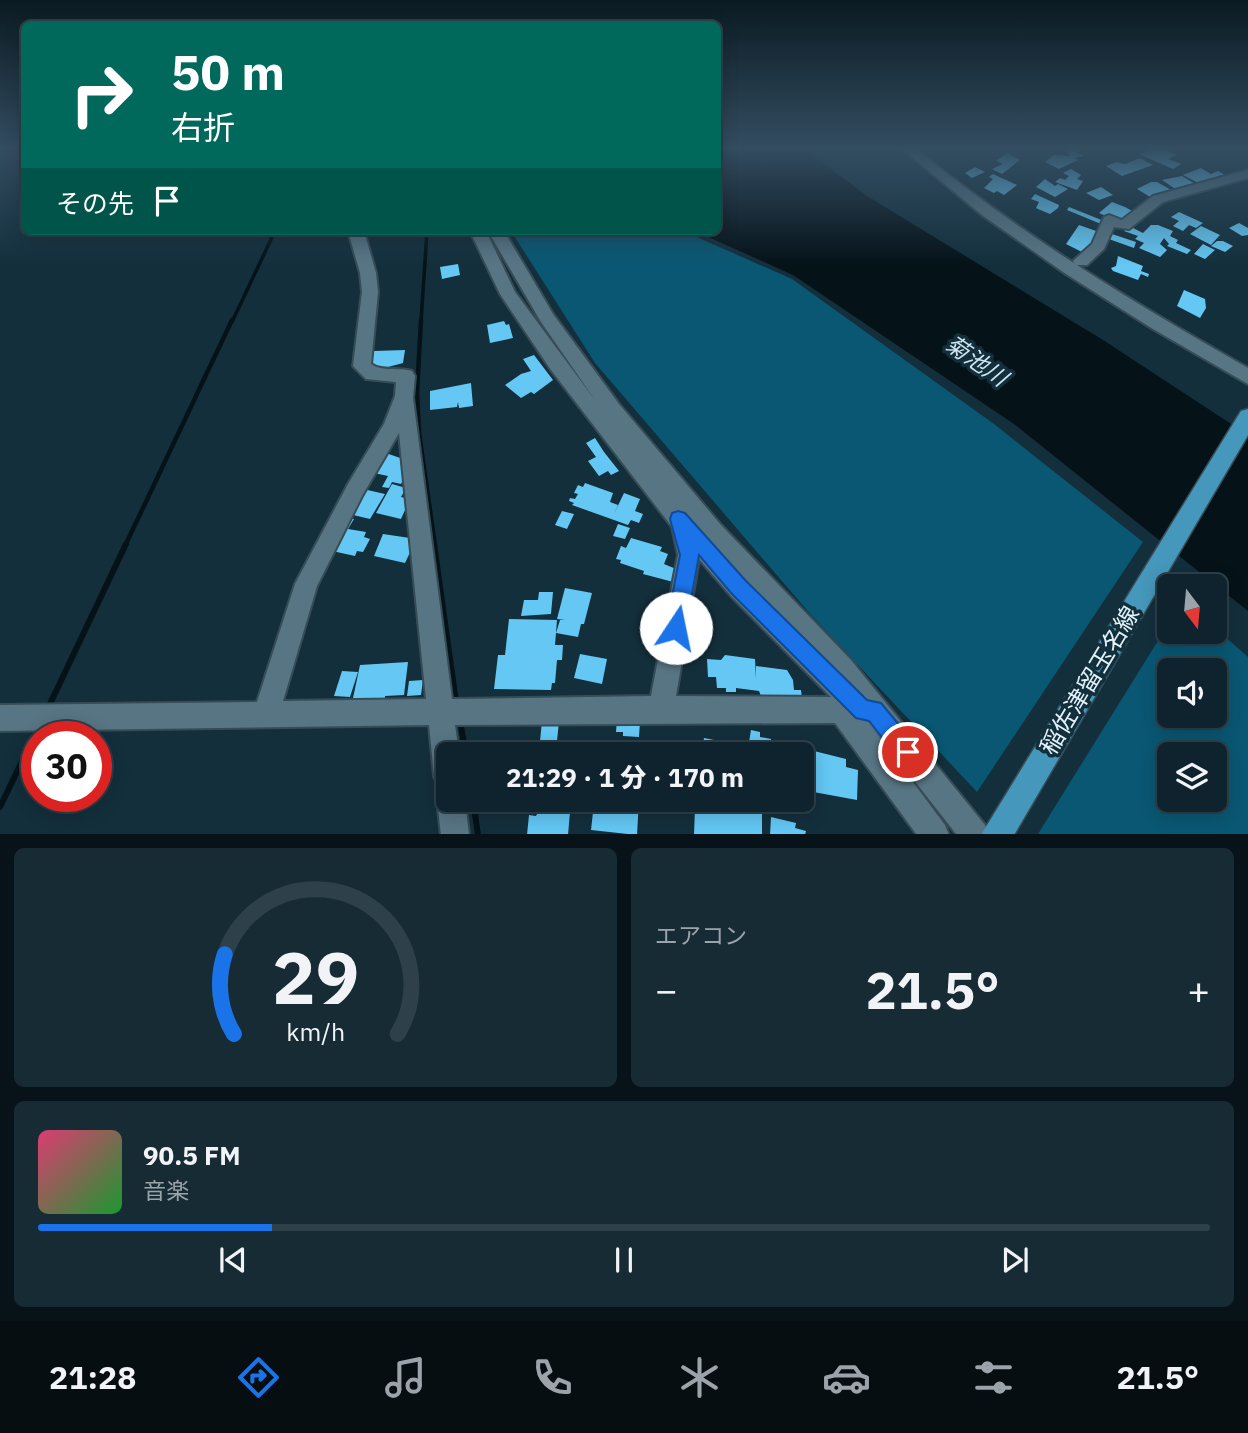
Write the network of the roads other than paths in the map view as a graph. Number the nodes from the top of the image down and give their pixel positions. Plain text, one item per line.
1 (953, 187) edge
2 (975, 187) edge
3 (1201, 187) edge
4 (357, 235) edge
5 (480, 235) edge
6 (498, 235) edge
7 (1081, 261) junction
8 (1166, 328) junction
9 (1248, 377) edge
10 (404, 396) junction
11 (1248, 417) edge
12 (678, 519) junction
13 (661, 710) junction
14 (860, 711) junction
15 (443, 712) junction
16 (266, 714) junction
17 (0, 718) edge
18 (445, 742) edge
19 (452, 812) edge
20 (1001, 826) edge
21 (455, 834) edge
22 (934, 834) edge
23 (974, 834) edge

1 - 8 street
2 - 7 street
3 - 7 street
4 - 10 street
5 - 12 street
6 - 14 street
7 - 8 street
8 - 9 street
10 - 15 street
10 - 16 street
11 - 20 main road, 稲佐津留玉名線
12 - 13 street
12 - 14 street
13 - 14 street
13 - 15 street
14 - 22 street
14 - 23 street
15 - 16 street
15 - 18 street
16 - 17 street
19 - 21 street

